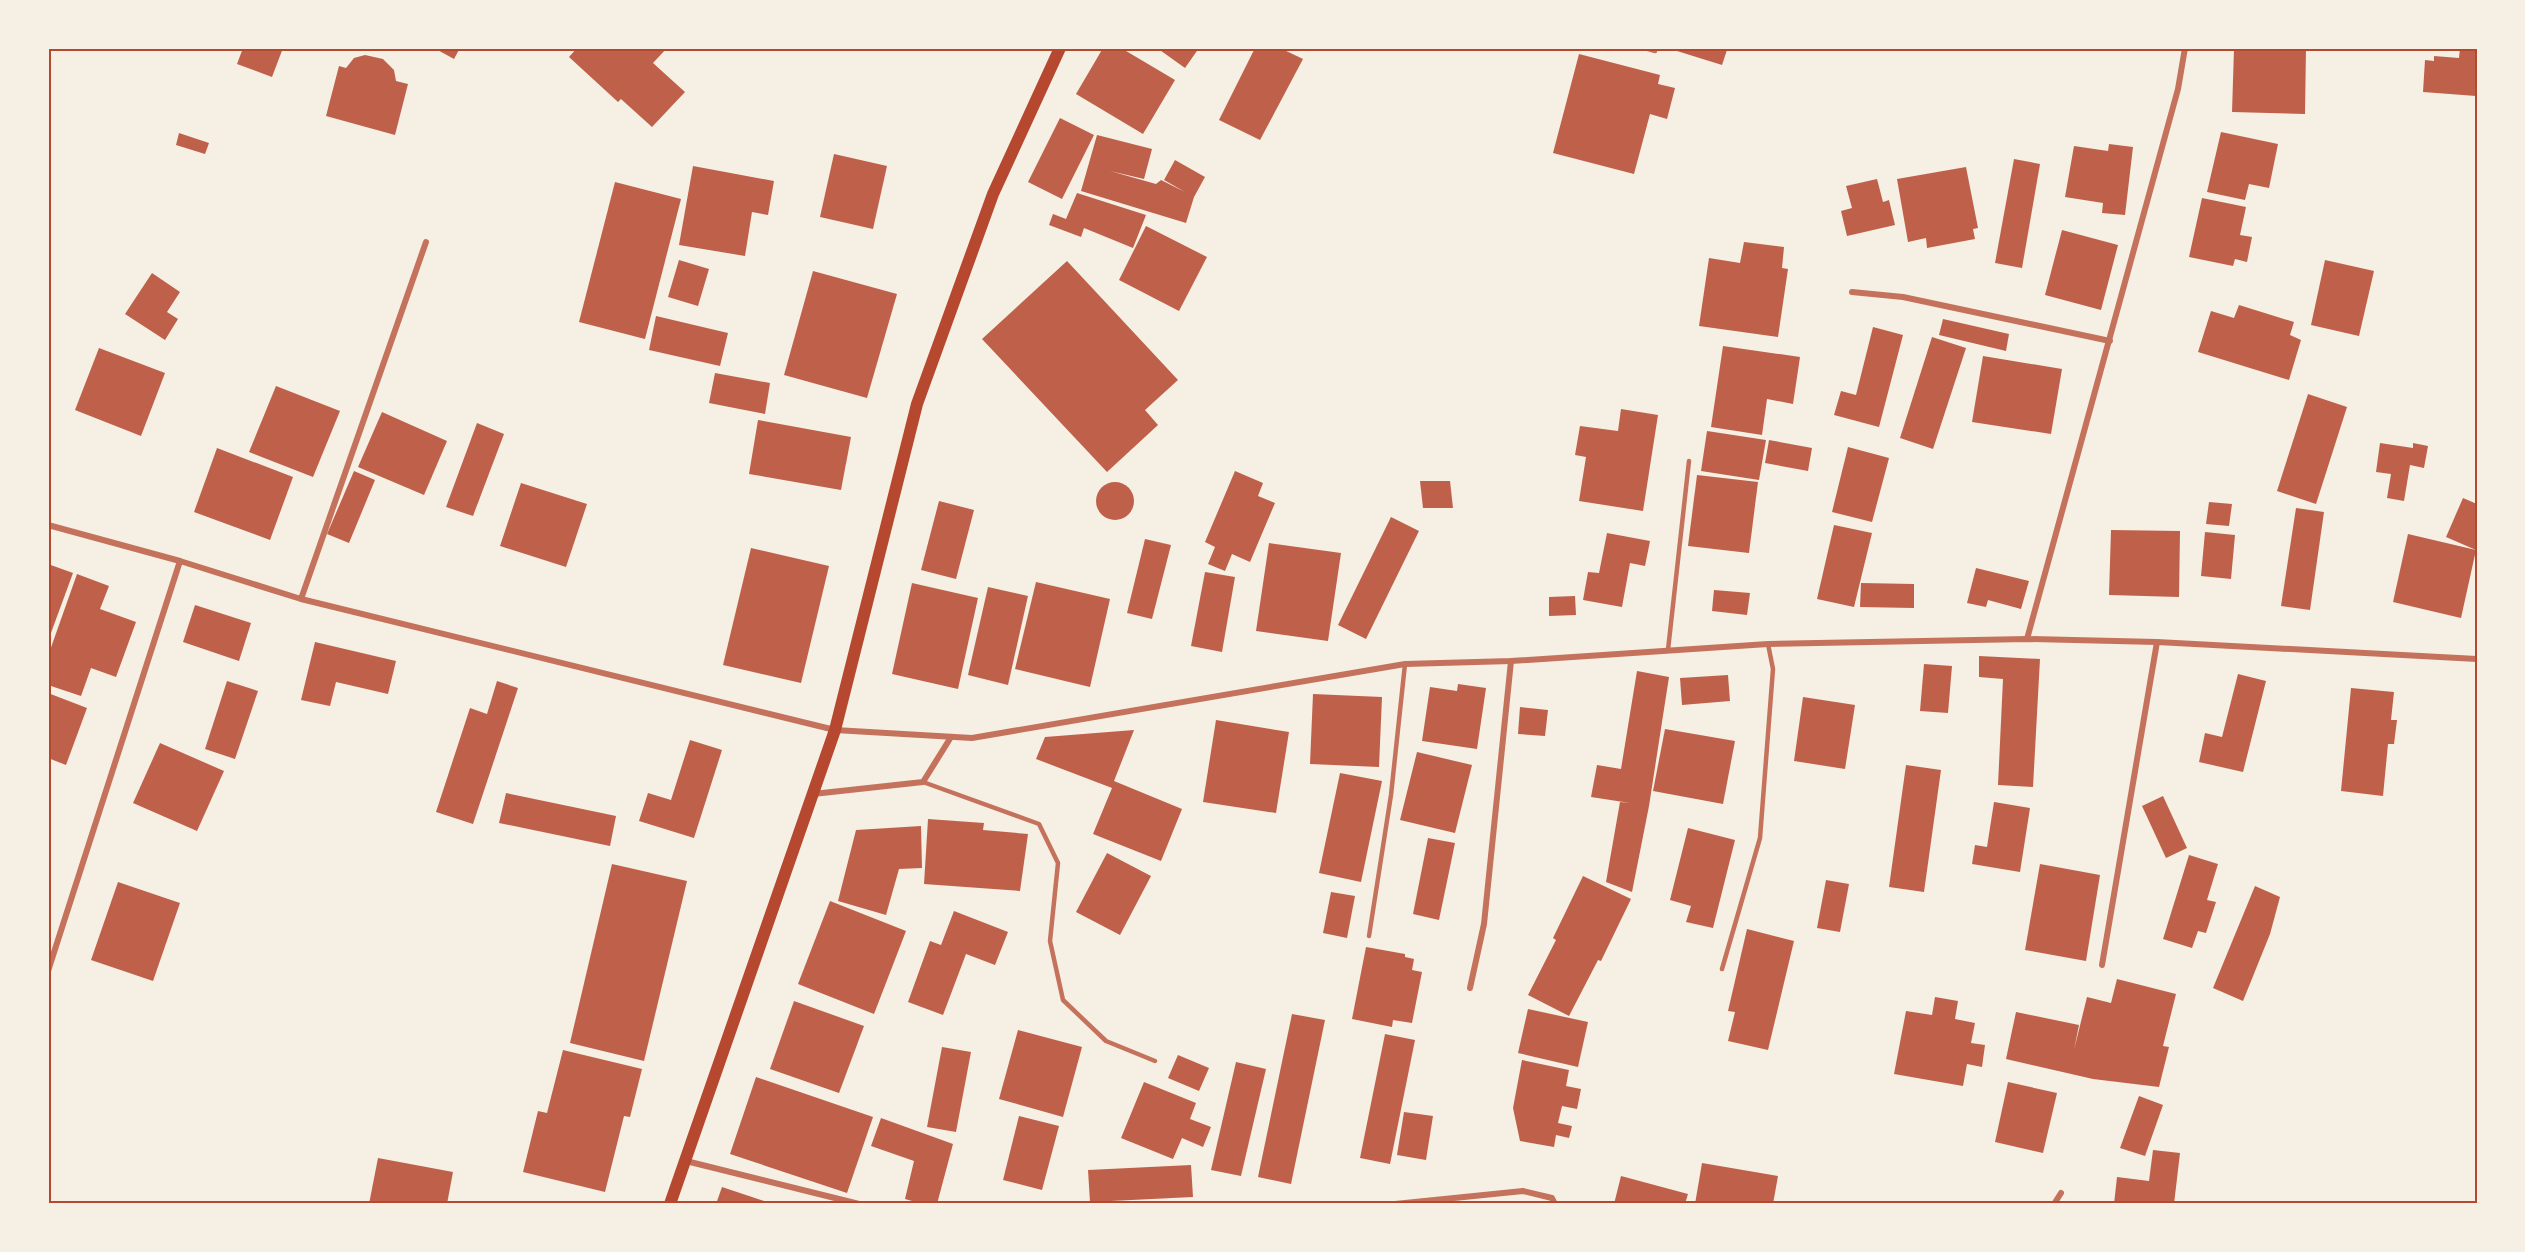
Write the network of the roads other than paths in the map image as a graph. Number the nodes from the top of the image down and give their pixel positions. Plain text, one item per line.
1 (1060, 48) edge
2 (1646, 48) edge
3 (2185, 48) edge
4 (1655, 51) dead end
5 (426, 242) dead end
6 (1852, 292) dead end
7 (2110, 341) junction
8 (1689, 461) dead end
9 (48, 525) edge
10 (180, 561) junction
11 (301, 599) junction
12 (2027, 639) junction
13 (2157, 642) junction
14 (1768, 644) junction
15 (1668, 650) junction
16 (2477, 659) edge
17 (1511, 661) junction
18 (1405, 664) junction
19 (835, 730) junction
20 (951, 737) junction
21 (923, 782) junction
22 (813, 794) junction
23 (1370, 936) dead end
24 (2102, 965) dead end
25 (1722, 969) dead end
26 (48, 971) edge
27 (1470, 988) dead end
28 (1155, 1061) dead end
29 (685, 1161) junction
30 (2061, 1193) dead end
31 (670, 1204) edge
32 (860, 1204) edge
33 (1395, 1204) edge
34 (1555, 1204) edge
35 (2054, 1204) edge

1 - 19 main road
2 - 4 lane
3 - 7 street
5 - 11 street
6 - 7 street
7 - 12 street
8 - 15 lane
9 - 10 street
10 - 11 street
10 - 26 street
11 - 19 street
12 - 13 street
12 - 14 street
13 - 16 street
13 - 24 street
14 - 15 street
14 - 25 lane
15 - 17 street
17 - 18 street
17 - 27 street
18 - 20 street
18 - 23 lane
19 - 20 street
19 - 22 main road
20 - 21 street
21 - 22 street
21 - 28 lane
22 - 29 main road
29 - 31 main road
29 - 32 street
30 - 35 street
33 - 34 street

